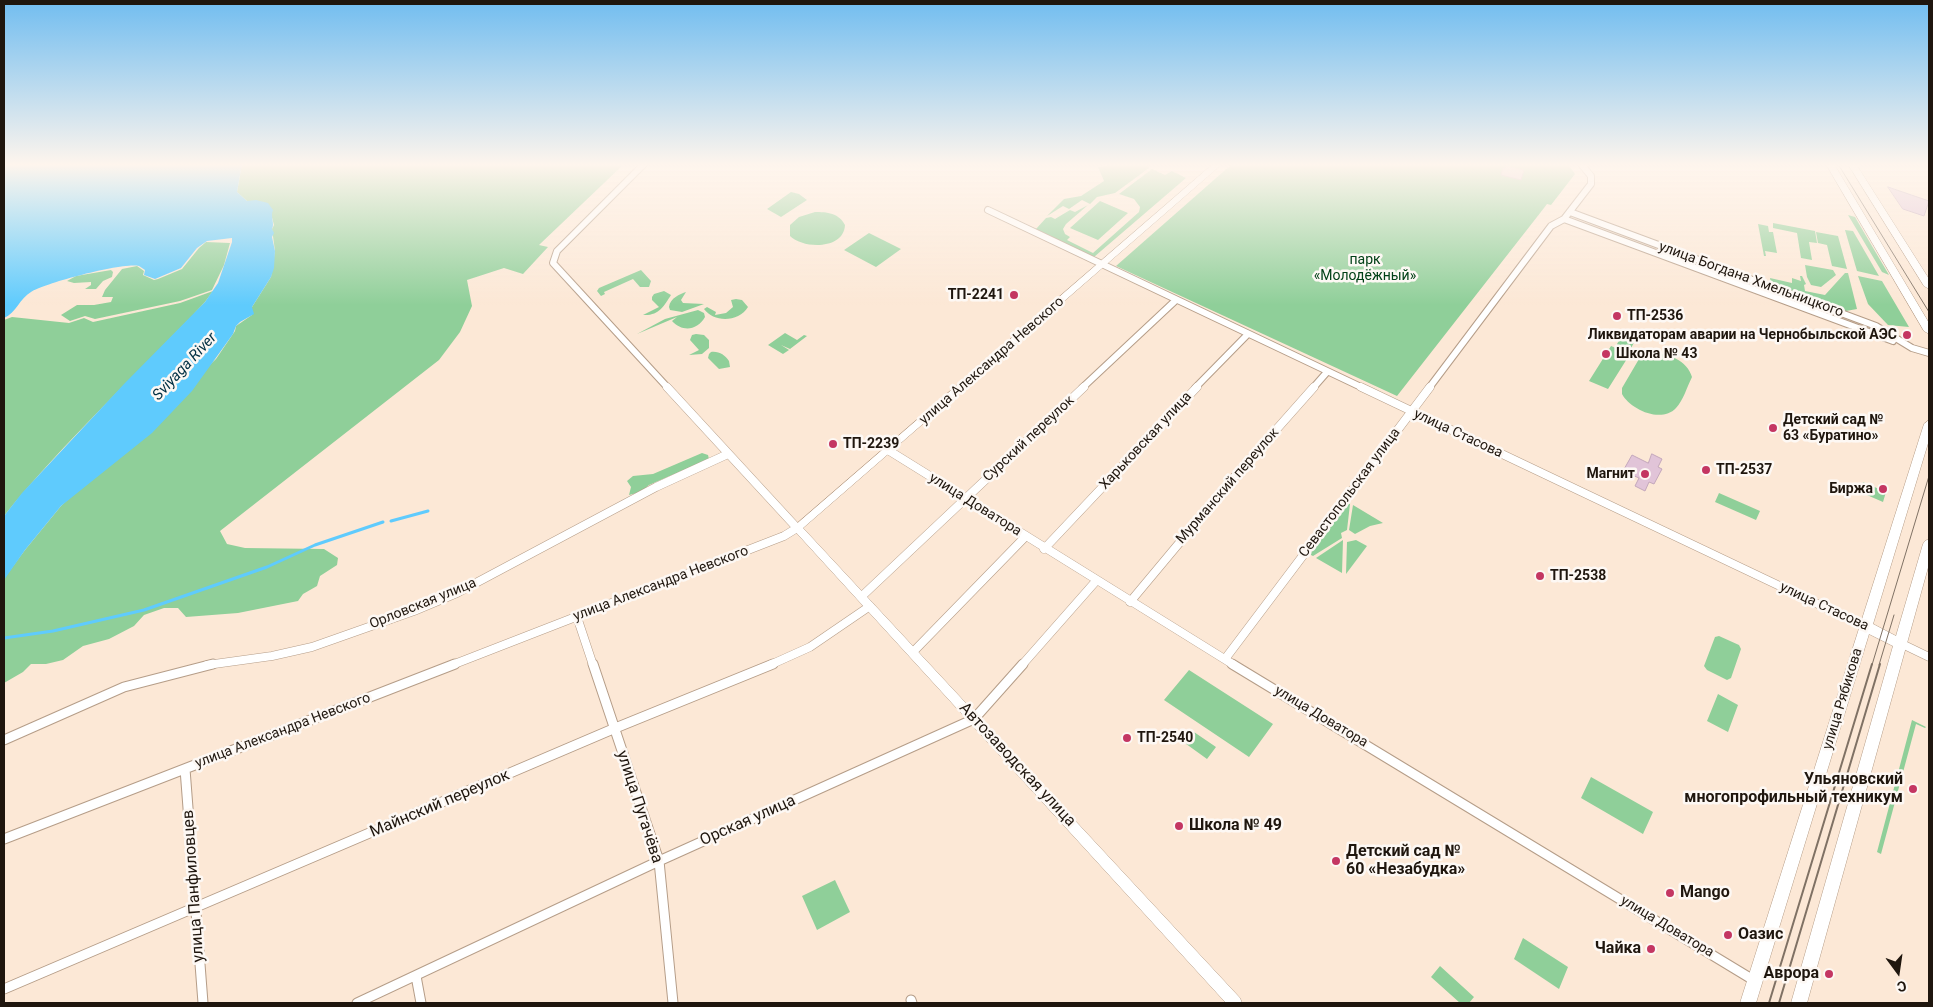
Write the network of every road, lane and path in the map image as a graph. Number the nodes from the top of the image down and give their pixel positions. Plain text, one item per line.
1 (597, 211) edge
2 (990, 211) edge
3 (1165, 211) edge
4 (1858, 211) edge
5 (1882, 211) edge
6 (1570, 212) joint
7 (1564, 219) junction
8 (1103, 266) junction
9 (1929, 286) edge
10 (1176, 300) junction
11 (1929, 331) edge
12 (1248, 334) junction
13 (1912, 348) junction
14 (1929, 353) edge
15 (1327, 372) junction
16 (1412, 412) junction
17 (1929, 424) edge
18 (888, 450) junction
19 (728, 454) junction
20 (966, 499) junction
21 (797, 528) junction
22 (1025, 537) junction
23 (1929, 544) edge
24 (1044, 549) junction
25 (1096, 581) junction
26 (861, 597) junction
27 (1130, 602) junction
28 (870, 606) junction
29 (577, 617) junction
30 (1866, 626) junction
31 (1900, 643) junction
32 (913, 652) junction
33 (1929, 657) edge
34 (1225, 659) junction
35 (974, 719) junction
36 (613, 729) junction
37 (4, 740) edge
38 (185, 769) junction
39 (4, 839) edge
40 (659, 862) junction
41 (196, 908) junction
42 (416, 976) junction
43 (1755, 981) junction
44 (4, 989) edge
45 (202, 1003) edge
46 (357, 1003) edge
47 (421, 1003) edge
48 (673, 1003) edge
49 (1236, 1003) edge
50 (1748, 1003) edge
51 (1800, 1003) edge

1 - 19 street
2 - 8 street, улица Стасова
3 - 8 street, улица Александра Невского
4 - 11 main road
5 - 9 main road
6 - 7 street, Севастопольская улица
6 - 13 street, улица Богдана Хмельницкого
7 - 13 street
7 - 16 street, Севастопольская улица
8 - 10 street, улица Стасова
8 - 18 street, улица Александра Невского
10 - 12 street, улица Стасова
10 - 20 street, Сурский переулок
12 - 15 street, улица Стасова
12 - 24 street, Харьковская улица
13 - 14 street, улица Богдана Хмельницкого
15 - 16 street, улица Стасова
15 - 27 street, Мурманский переулок
16 - 30 street, улица Стасова
16 - 34 street, Севастопольская улица
17 - 30 main road, улица Рябикова
18 - 20 street, улица Доватора
18 - 21 street, улица Александра Невского
19 - 21 street
19 - 37 street, Орловская улица
20 - 22 street, улица Доватора
20 - 26 street, Сурский переулок
21 - 26 street, Автозаводская улица
21 - 29 street, улица Александра Невского
22 - 24 street, улица Доватора
22 - 32 street
23 - 31 main road
24 - 25 street, улица Доватора
25 - 27 street, улица Доватора
25 - 35 street, Орская улица
26 - 28 street, Автозаводская улица
27 - 34 street, улица Доватора
28 - 32 street, Автозаводская улица
28 - 36 street, Майнский переулок
29 - 36 street, улица Пугачёва
29 - 38 street, улица Александра Невского
30 - 31 main road, улица Стасова
30 - 43 main road, улица Рябикова
31 - 33 street, улица Стасова
31 - 51 main road
32 - 35 street, Автозаводская улица
34 - 43 street, улица Доватора
35 - 40 street, Орская улица
35 - 49 street, Автозаводская улица
36 - 40 street, улица Пугачёва
36 - 41 street, Майнский переулок
38 - 39 street, улица Александра Невского
38 - 41 street, улица Панфиловцев
40 - 42 street, Орская улица
40 - 48 street, улица Пугачёва
41 - 44 street, Майнский переулок
41 - 45 street, улица Панфиловцев
42 - 46 street, Орская улица
42 - 47 street
43 - 50 main road, улица Рябикова

